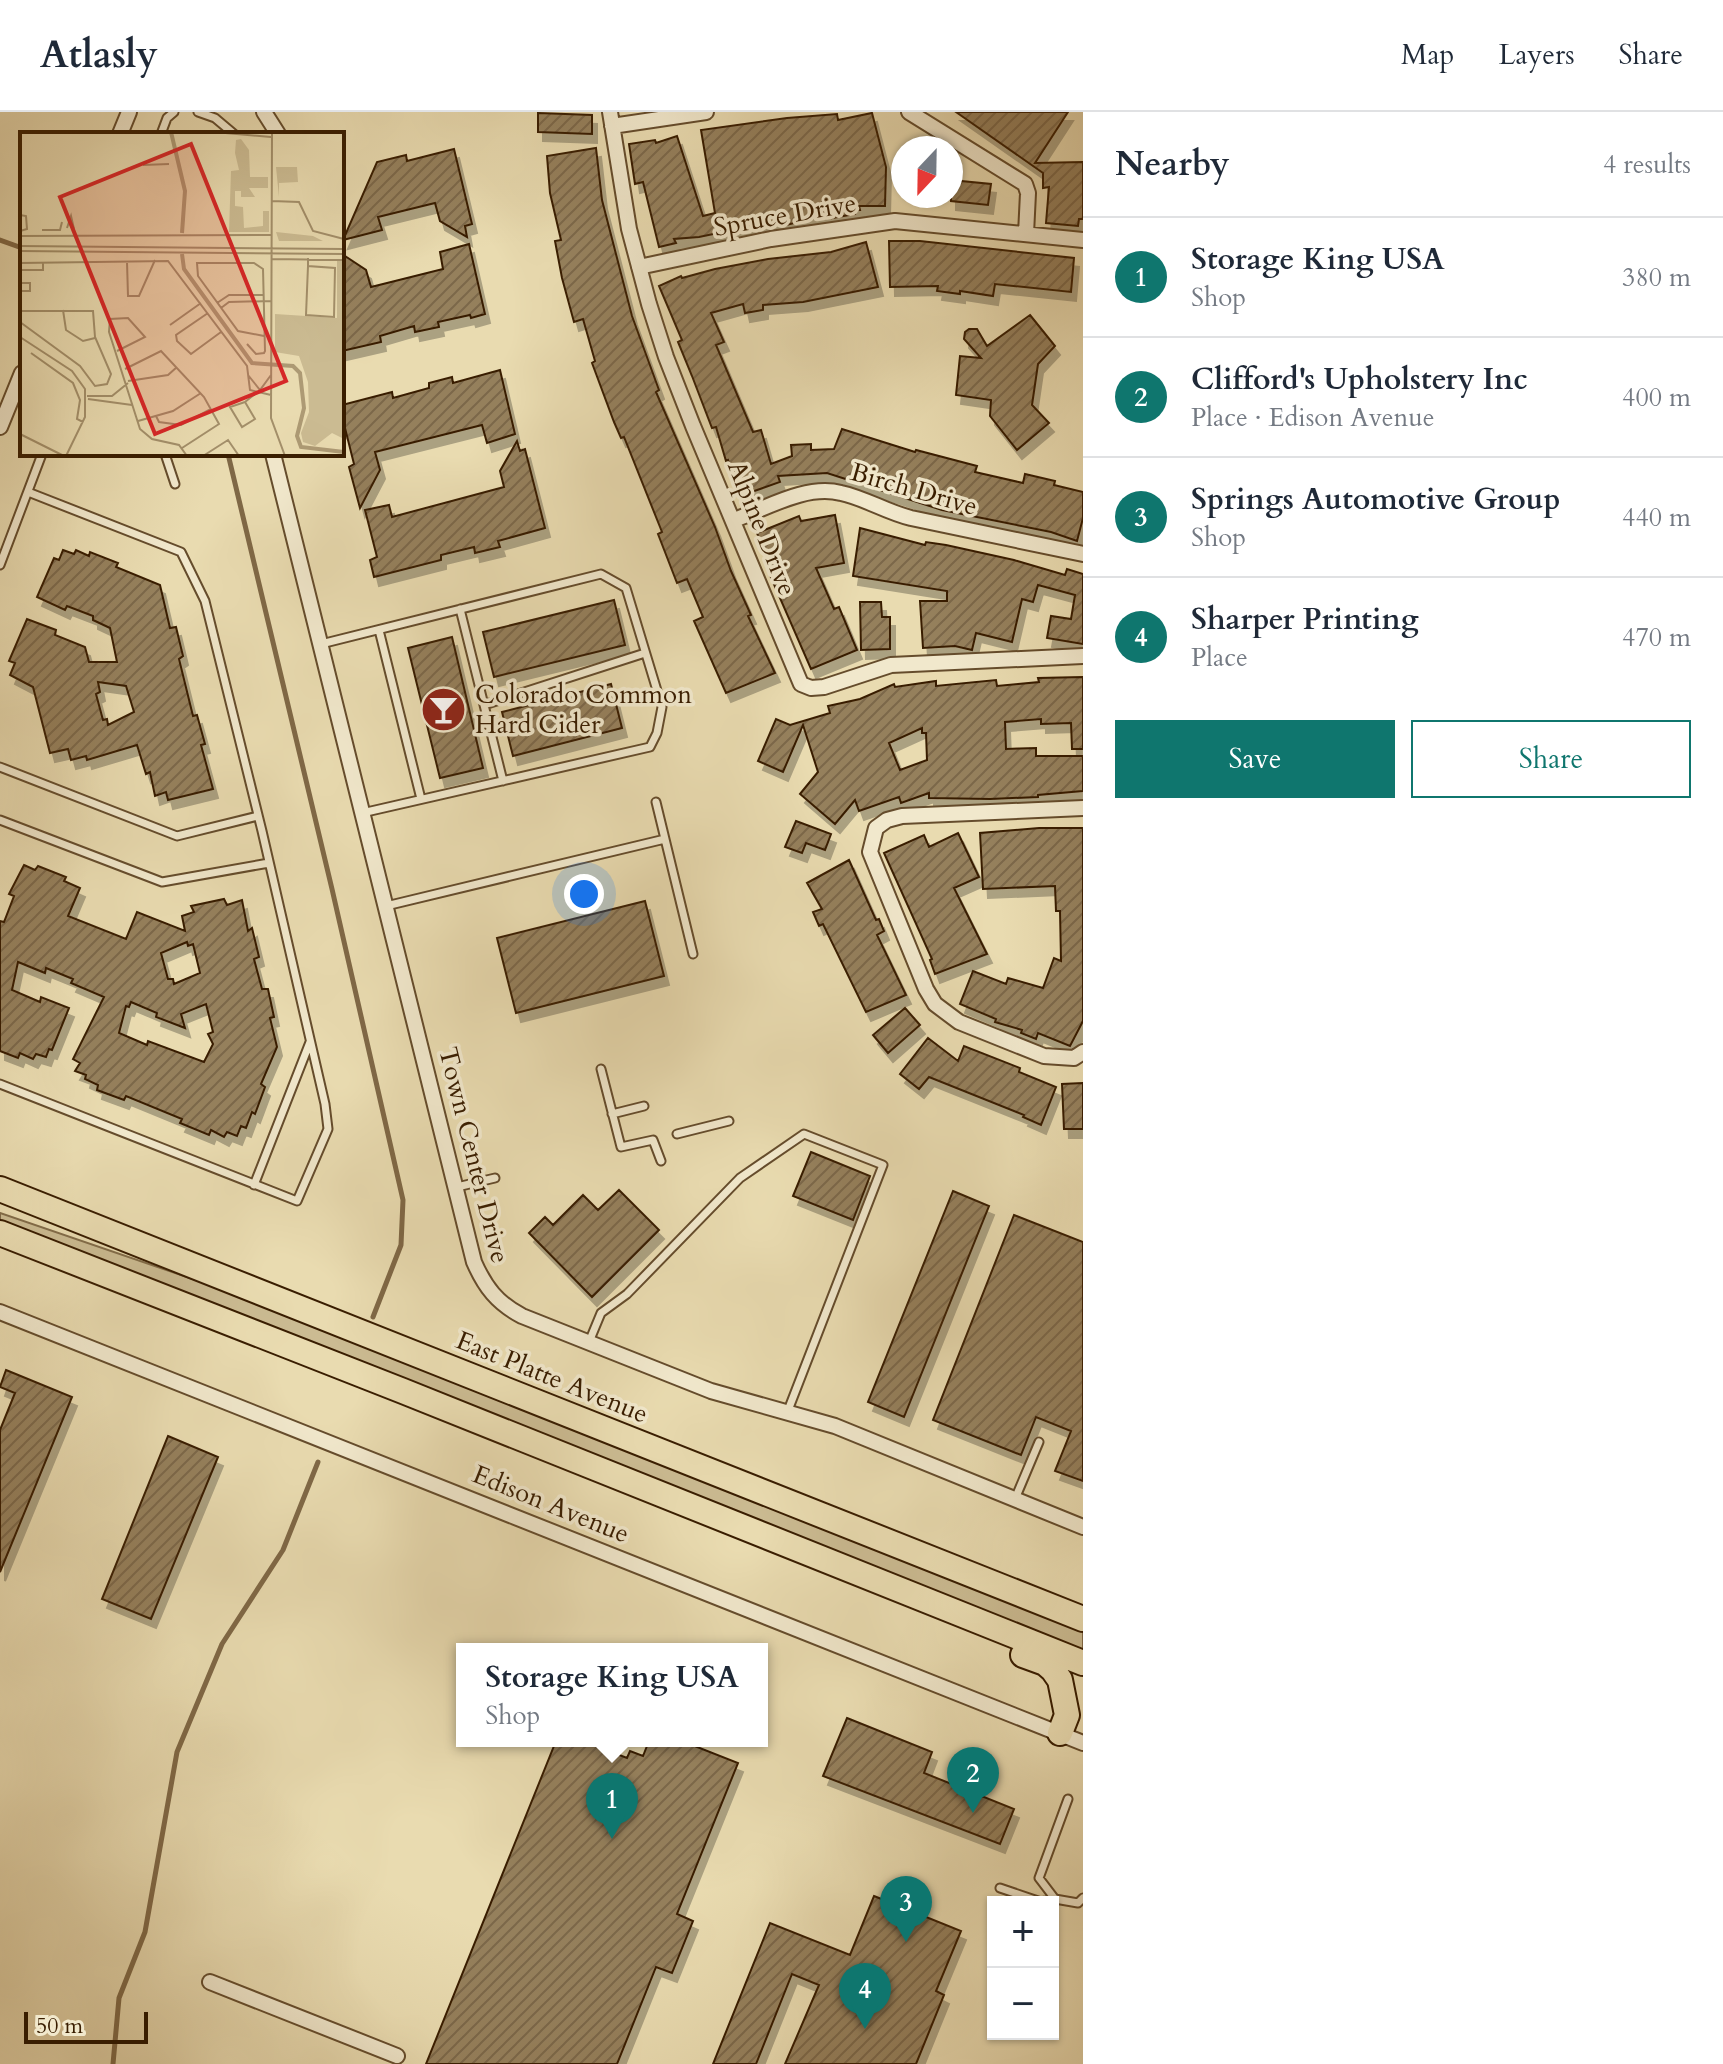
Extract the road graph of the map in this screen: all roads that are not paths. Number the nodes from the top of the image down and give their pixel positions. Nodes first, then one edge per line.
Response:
1 (129, 112) edge
2 (174, 112) edge
3 (198, 112) edge
4 (264, 112) edge
5 (706, 112) edge
6 (909, 112) edge
7 (927, 116) edge
8 (611, 119) edge
9 (121, 132) edge
10 (162, 132) edge
11 (232, 132) edge
12 (277, 132) edge
13 (1026, 234) junction
14 (1083, 240) edge
15 (639, 267) junction
16 (20, 378) edge
17 (0, 427) edge
18 (41, 456) edge
19 (166, 456) edge
20 (274, 456) edge
21 (175, 484) dead end
22 (28, 492) junction
23 (734, 520) junction
24 (1083, 554) edge
25 (0, 565) edge
26 (460, 609) junction
27 (379, 630) junction
28 (321, 644) junction
29 (645, 653) junction
30 (1083, 656) edge
31 (484, 705) junction
32 (0, 767) edge
33 (503, 781) junction
34 (421, 799) junction
35 (656, 802) dead end
36 (1083, 808) edge
37 (362, 813) junction
38 (258, 816) junction
39 (0, 820) edge
40 (665, 839) junction
41 (269, 863) junction
42 (386, 906) junction
43 (693, 954) dead end
44 (310, 1041) junction
45 (1083, 1052) edge
46 (601, 1069) dead end
47 (0, 1084) edge
48 (644, 1106) dead end
49 (612, 1114) junction
50 (729, 1121) dead end
51 (677, 1134) dead end
52 (661, 1161) dead end
53 (495, 1178) dead end
54 (254, 1185) junction
55 (457, 1187) junction
56 (0, 1189) edge
57 (0, 1233) edge
58 (0, 1312) edge
59 (589, 1342) junction
60 (787, 1413) junction
61 (1039, 1442) dead end
62 (1015, 1499) junction
63 (1083, 1527) edge
64 (933, 1602) junction
65 (1083, 1619) edge
66 (1083, 1663) edge
67 (1070, 1717) edge
68 (1083, 1743) edge
69 (1068, 1799) dead end
70 (1000, 1888) dead end
71 (1023, 1896) edge
72 (1053, 1896) edge
73 (1083, 1898) edge
74 (1059, 1900) edge
75 (210, 1982) dead end
76 (397, 2056) dead end

1 - 9 street
2 - 10 lane
3 - 11 lane
4 - 12 street
5 - 8 street
6 - 7 street
7 - 13 street
8 - 15 street, Alpine Drive
13 - 14 street, Spruce Drive
13 - 15 street, Spruce Drive
15 - 23 street, Alpine Drive
16 - 17 street
18 - 22 lane
19 - 21 lane
20 - 28 street, Town Center Drive
22 - 25 lane
22 - 38 lane
23 - 24 street, Birch Drive
23 - 30 street, Alpine Drive
26 - 27 lane
26 - 29 lane
26 - 31 lane
27 - 28 lane
27 - 34 lane
28 - 37 street, Town Center Drive
29 - 31 lane
29 - 33 lane
31 - 33 lane
32 - 38 lane
33 - 34 lane
34 - 37 lane
35 - 40 lane
36 - 45 street
37 - 42 street, Town Center Drive
38 - 41 lane
39 - 41 lane
40 - 42 lane
40 - 43 lane
41 - 44 lane
42 - 55 street, Town Center Drive
44 - 54 lane
44 - 54 lane
46 - 49 lane
47 - 54 lane
48 - 49 lane
49 - 52 lane
50 - 51 lane
53 - 55 lane
55 - 59 street, Town Center Drive
56 - 65 highway, East Platte Avenue
57 - 64 highway
58 - 67 street, Edison Avenue
59 - 60 street, Town Center Drive
59 - 60 lane
60 - 62 street, Town Center Drive
61 - 62 lane
62 - 63 street, Town Center Drive
64 - 66 highway
64 - 67 highway
67 - 68 street, Edison Avenue
69 - 72 lane
70 - 71 lane
73 - 74 lane
75 - 76 street

